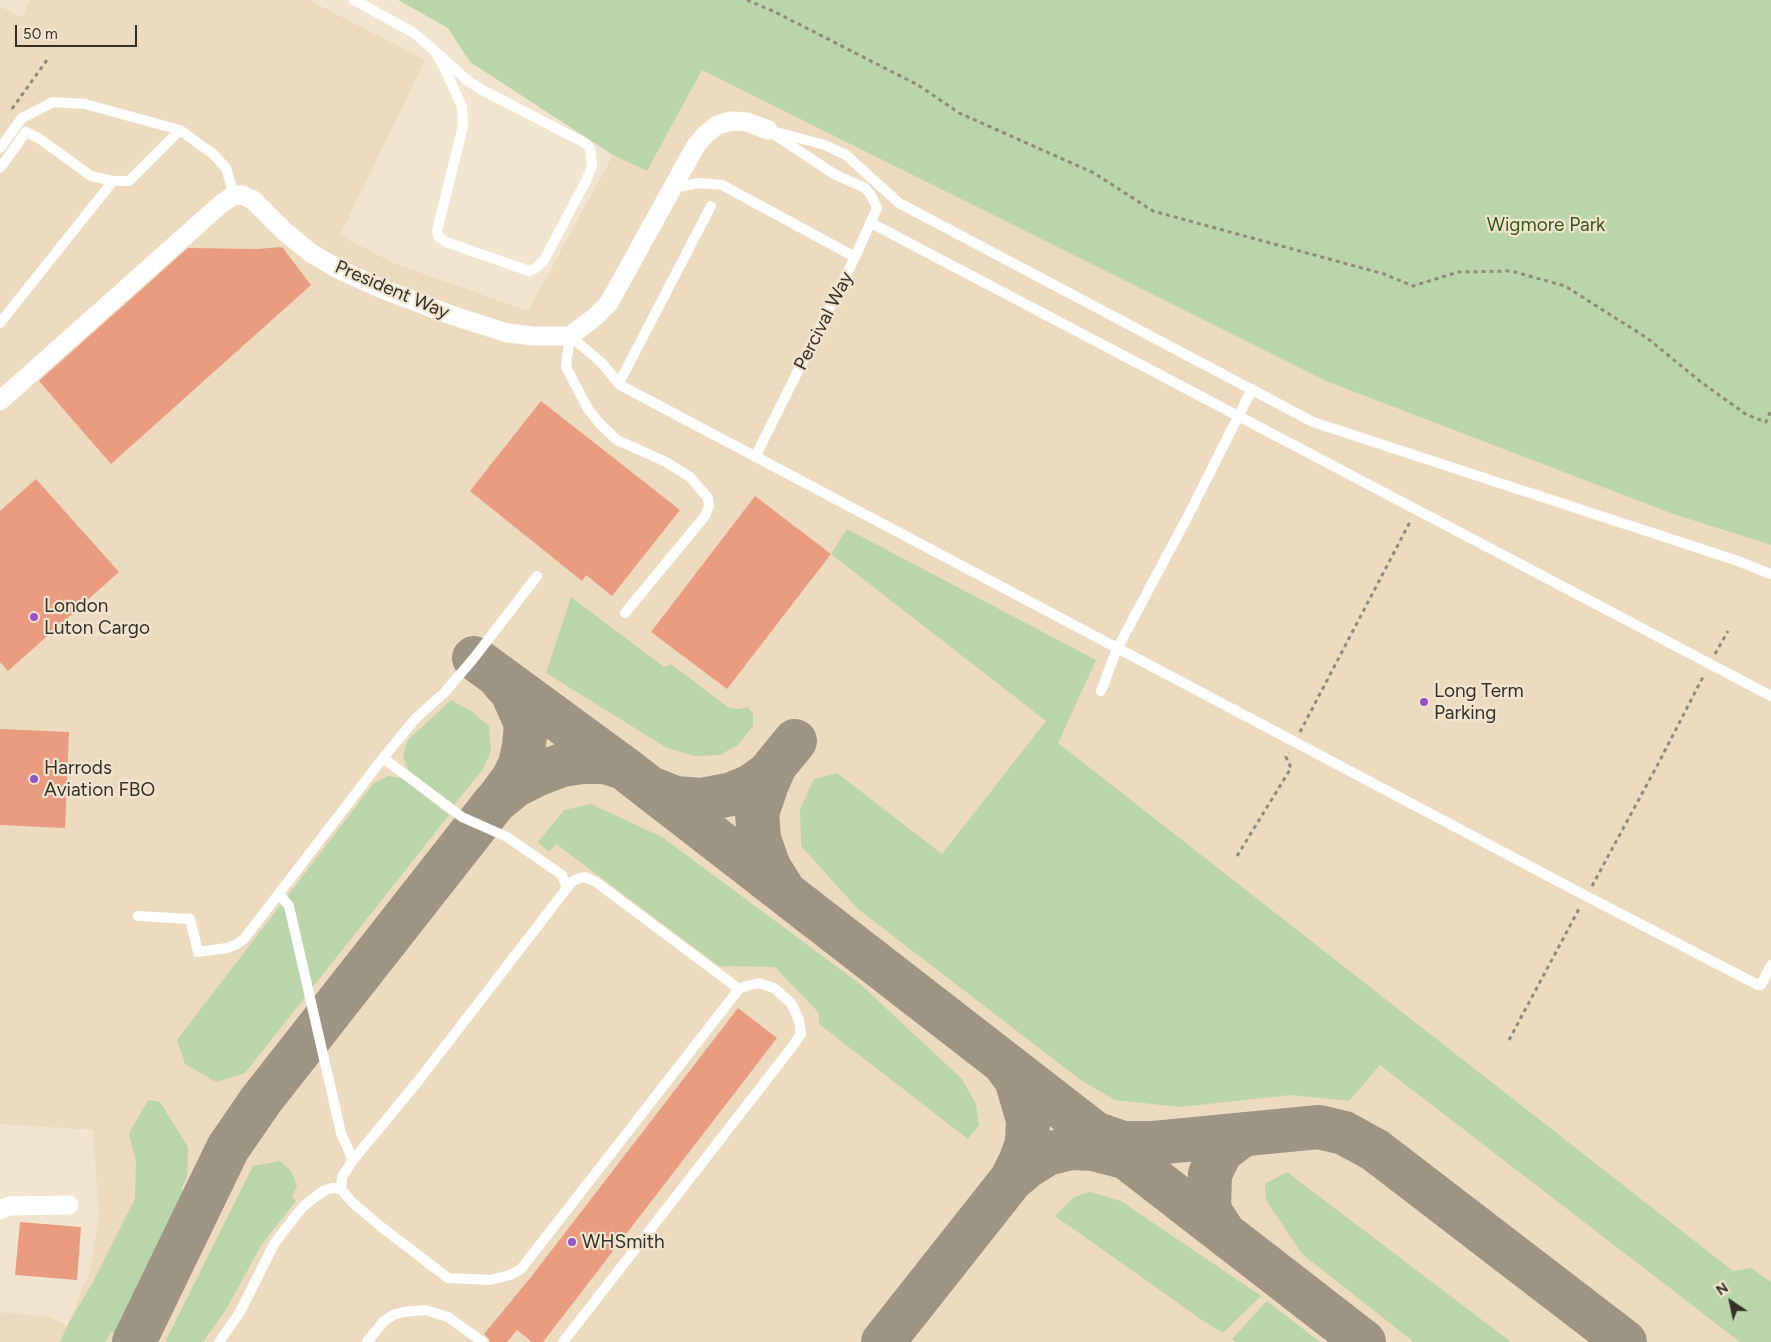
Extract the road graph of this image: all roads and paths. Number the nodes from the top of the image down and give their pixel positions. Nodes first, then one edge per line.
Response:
1 (354, 0) edge
2 (747, 0) edge
3 (435, 51) junction
4 (47, 60) dead end
5 (10, 111) dead end
6 (180, 130) junction
7 (768, 130) junction
8 (0, 148) edge
9 (0, 168) edge
10 (113, 180) junction
11 (673, 188) junction
12 (234, 196) junction
13 (711, 206) dead end
14 (871, 223) junction
15 (855, 257) junction
16 (0, 323) edge
17 (570, 336) junction
18 (619, 383) junction
19 (1252, 389) junction
20 (0, 401) edge
21 (1771, 410) edge
22 (1239, 415) junction
23 (754, 457) junction
24 (1417, 509) junction
25 (1771, 574) edge
26 (537, 576) dead end
27 (626, 613) dead end
28 (1728, 631) dead end
29 (1117, 649) junction
30 (1710, 664) junction
31 (1101, 691) dead end
32 (1771, 696) edge
33 (1295, 742) junction
34 (383, 758) junction
35 (1237, 856) dead end
36 (567, 888) junction
37 (279, 894) junction
38 (1586, 896) junction
39 (138, 916) dead end
40 (1771, 965) edge
41 (739, 989) junction
42 (1509, 1040) dead end
43 (353, 1160) junction
44 (341, 1189) junction
45 (69, 1206) dead end
46 (0, 1210) edge
47 (219, 1342) edge
48 (367, 1342) edge
49 (483, 1342) edge
50 (562, 1342) edge

1 - 3 lane
2 - 21 path
3 - 3 lane
4 - 5 path
6 - 8 lane
6 - 10 lane
6 - 12 lane
7 - 11 street
7 - 14 lane
7 - 19 lane
9 - 10 lane
10 - 16 lane
11 - 15 lane, Percival Way
11 - 17 street
12 - 17 street, President Way
12 - 20 street
13 - 18 lane
14 - 15 lane
14 - 22 lane
15 - 23 lane, Percival Way
17 - 18 lane
17 - 27 lane
18 - 23 lane
19 - 22 lane
19 - 25 lane
22 - 24 lane
22 - 29 lane
23 - 29 lane
24 - 30 lane
24 - 33 path
26 - 34 lane
28 - 30 path
29 - 31 lane
29 - 33 lane
30 - 32 lane
30 - 38 path
33 - 35 path
33 - 38 lane
34 - 36 lane
34 - 37 lane
36 - 41 lane
36 - 43 lane
37 - 39 lane
37 - 43 lane
38 - 40 lane
38 - 42 path
41 - 44 lane
41 - 50 lane
43 - 44 lane
44 - 47 lane
45 - 46 street
48 - 49 lane

